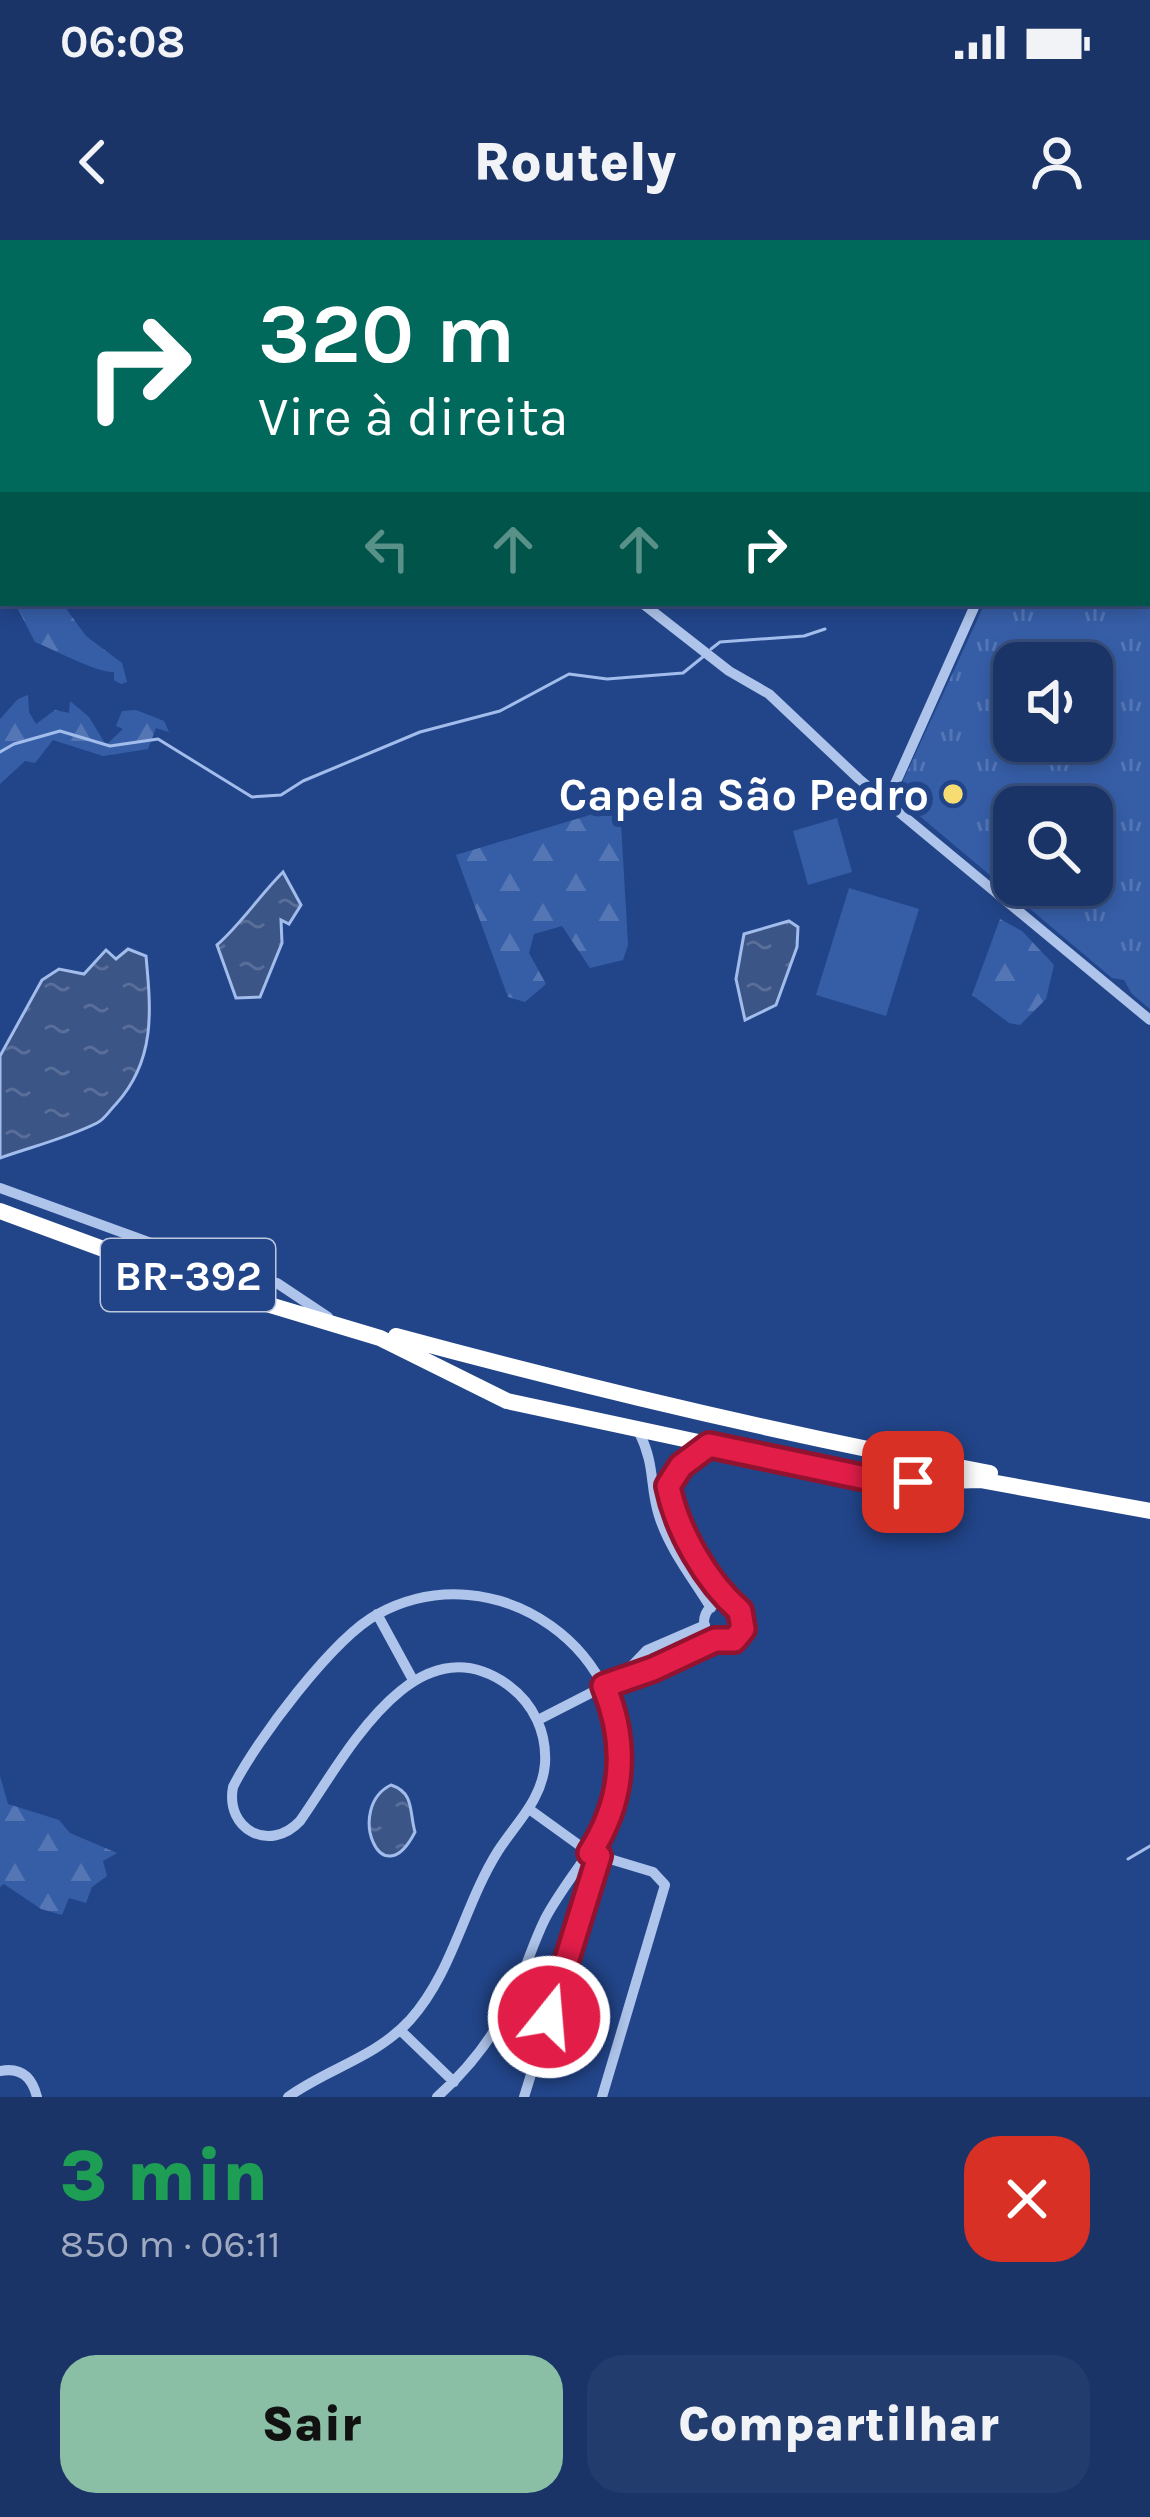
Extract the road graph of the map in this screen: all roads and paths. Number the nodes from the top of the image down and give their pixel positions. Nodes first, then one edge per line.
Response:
1 (646, 606) edge
2 (975, 606) edge
3 (887, 802) junction
4 (1150, 1020) edge
5 (0, 1188) edge
6 (0, 1209) edge
7 (328, 1317) junction
8 (548, 1378) junction
9 (536, 1408) junction
10 (639, 1432) junction
11 (709, 1445) junction
12 (870, 1448) junction
13 (861, 1477) junction
14 (1150, 1508) edge
15 (729, 1603) junction
16 (711, 1608) junction
17 (377, 1614) junction
18 (705, 1625) junction
19 (715, 1640) junction
20 (622, 1677) junction
21 (413, 1680) junction
22 (604, 1686) junction
23 (538, 1720) junction
24 (529, 1809) junction
25 (594, 1855) junction
26 (400, 2030) junction
27 (0, 2071) edge
28 (454, 2082) junction
29 (38, 2097) edge
30 (288, 2097) edge
31 (437, 2097) edge
32 (524, 2097) edge
33 (602, 2097) edge

1 - 3 street
2 - 3 street
3 - 4 street
5 - 7 street
6 - 7 highway, BR-392
6 - 9 highway
7 - 8 highway, BR-392
8 - 9 highway
8 - 12 highway, BR-392
9 - 10 highway
10 - 11 highway
10 - 16 street
11 - 13 highway
11 - 15 street
12 - 13 highway
12 - 14 highway, BR-392
13 - 14 highway
15 - 16 street
15 - 19 street
16 - 18 street
17 - 21 street
17 - 21 street
17 - 22 street
18 - 19 street
18 - 20 street
19 - 20 street
20 - 22 street
21 - 23 street
22 - 23 street
22 - 25 street
23 - 24 street
24 - 25 street
24 - 26 street
25 - 28 street
25 - 32 street
25 - 33 street
26 - 28 street
26 - 30 street
27 - 29 street
28 - 31 street

